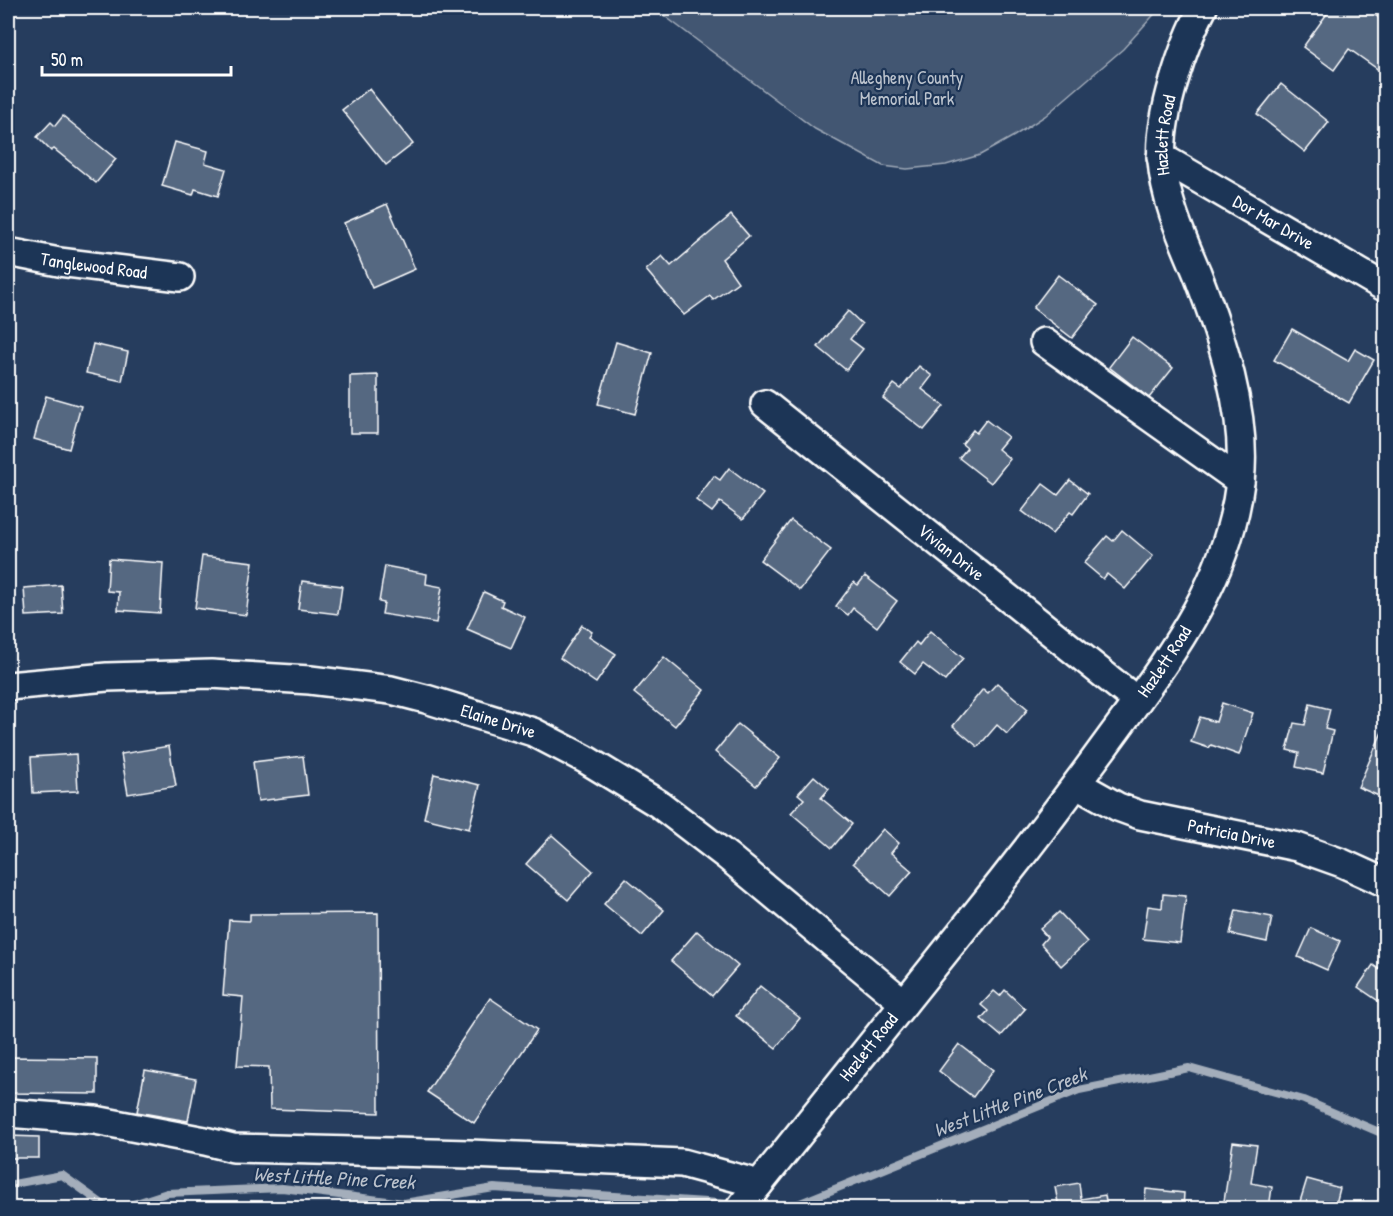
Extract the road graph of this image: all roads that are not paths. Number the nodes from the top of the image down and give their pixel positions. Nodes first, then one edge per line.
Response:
1 (1203, 8) edge
2 (1161, 157) junction
3 (8, 252) edge
4 (180, 277) dead end
5 (1386, 288) edge
6 (1044, 342) dead end
7 (765, 404) dead end
8 (1240, 481) junction
9 (8, 686) edge
10 (1137, 701) junction
11 (1077, 784) junction
12 (1386, 883) edge
13 (904, 1003) junction
14 (8, 1113) edge
15 (749, 1197) edge

1 - 2 street, Hazlett Road
2 - 5 street, Dor Mar Drive
2 - 8 street, Hazlett Road
3 - 4 street, Tanglewood Road
6 - 8 street
7 - 10 street, Vivian Drive
8 - 10 street, Hazlett Road
9 - 13 street, Elaine Drive
10 - 11 street, Hazlett Road
11 - 12 street, Patricia Drive
11 - 13 street, Hazlett Road
13 - 15 street, Hazlett Road
14 - 15 street

